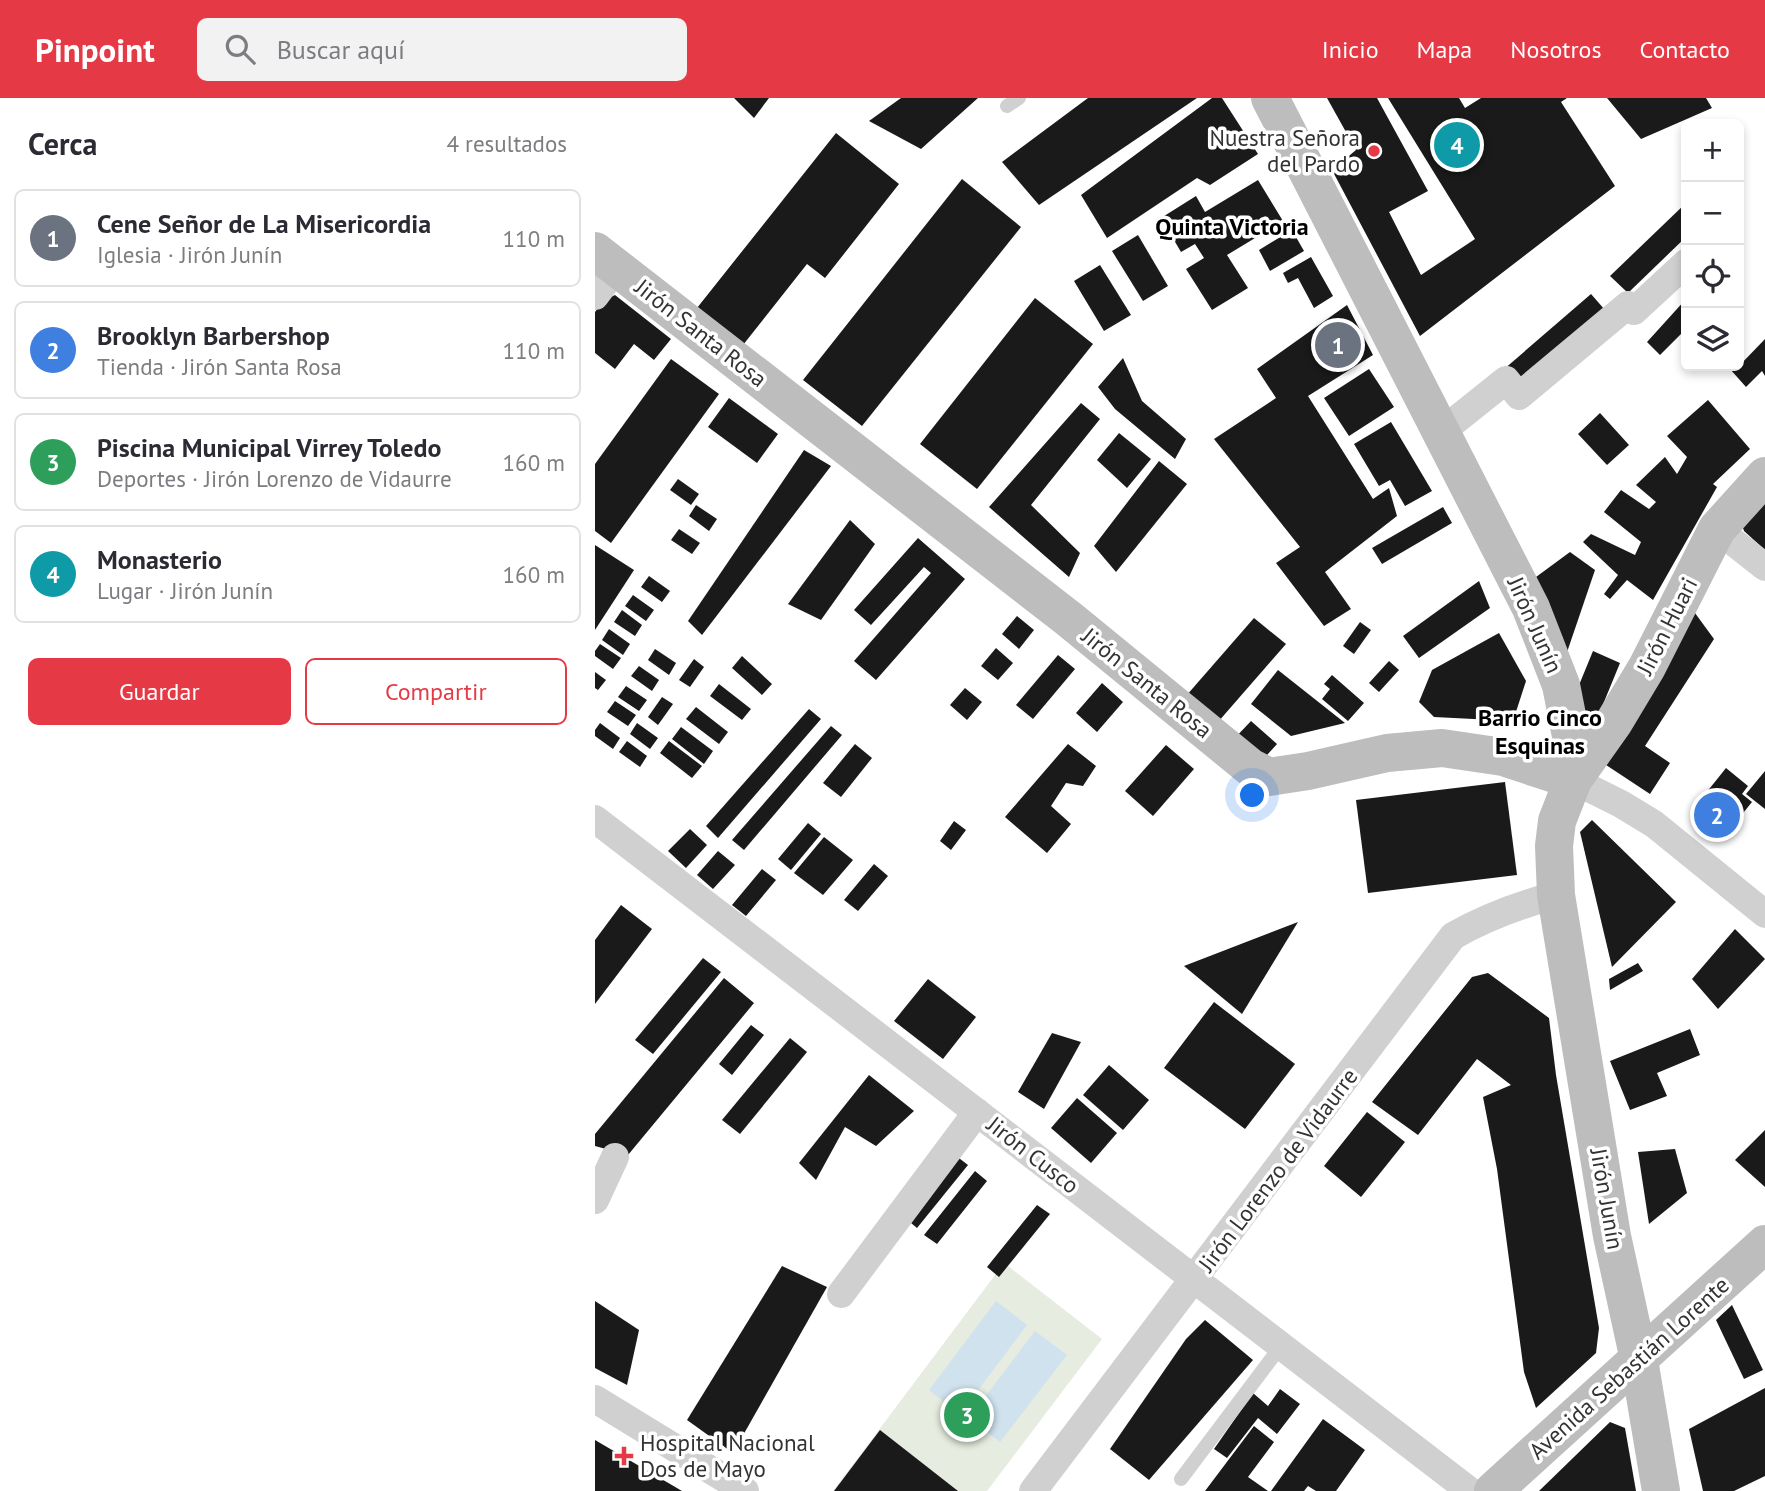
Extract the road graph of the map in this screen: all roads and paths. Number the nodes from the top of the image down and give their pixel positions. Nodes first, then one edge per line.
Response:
1 (1270, 98) edge
2 (1681, 268) edge
3 (602, 272) edge
4 (1441, 432) junction
5 (1765, 476) edge
6 (1717, 528) junction
7 (1765, 567) edge
8 (1573, 780) junction
9 (595, 819) edge
10 (1556, 895) junction
11 (1765, 914) edge
12 (977, 1112) junction
13 (615, 1157) dead end
14 (595, 1200) edge
15 (1765, 1244) edge
16 (1195, 1279) junction
17 (841, 1294) dead end
18 (1281, 1346) junction
19 (1639, 1360) junction
20 (595, 1399) edge
21 (1181, 1479) dead end
22 (745, 1491) edge
23 (1034, 1491) edge
24 (1470, 1491) edge
25 (1493, 1491) edge
26 (1661, 1491) edge

1 - 4 street, Jirón Junín
2 - 4 street
3 - 8 street, Jirón Santa Rosa
4 - 8 street, Jirón Junín
5 - 6 street, Jirón Huari
6 - 7 street
6 - 8 street, Jirón Huari
8 - 10 street, Jirón Junín
8 - 11 street, Jirón Santa Rosa
9 - 12 street, Jirón Cusco
10 - 16 street, Jirón Lorenzo de Vidaurre
10 - 19 street, Jirón Junín
12 - 16 street, Jirón Cusco
12 - 17 street
13 - 14 street
15 - 19 street, Avenida Sebastián Lorente
16 - 18 street, Jirón Cusco
16 - 23 street, Jirón Lorenzo de Vidaurre
18 - 21 lane
18 - 24 street, Jirón Cusco
19 - 25 street, Avenida Sebastián Lorente
19 - 26 street, Jirón Junín
20 - 22 street

